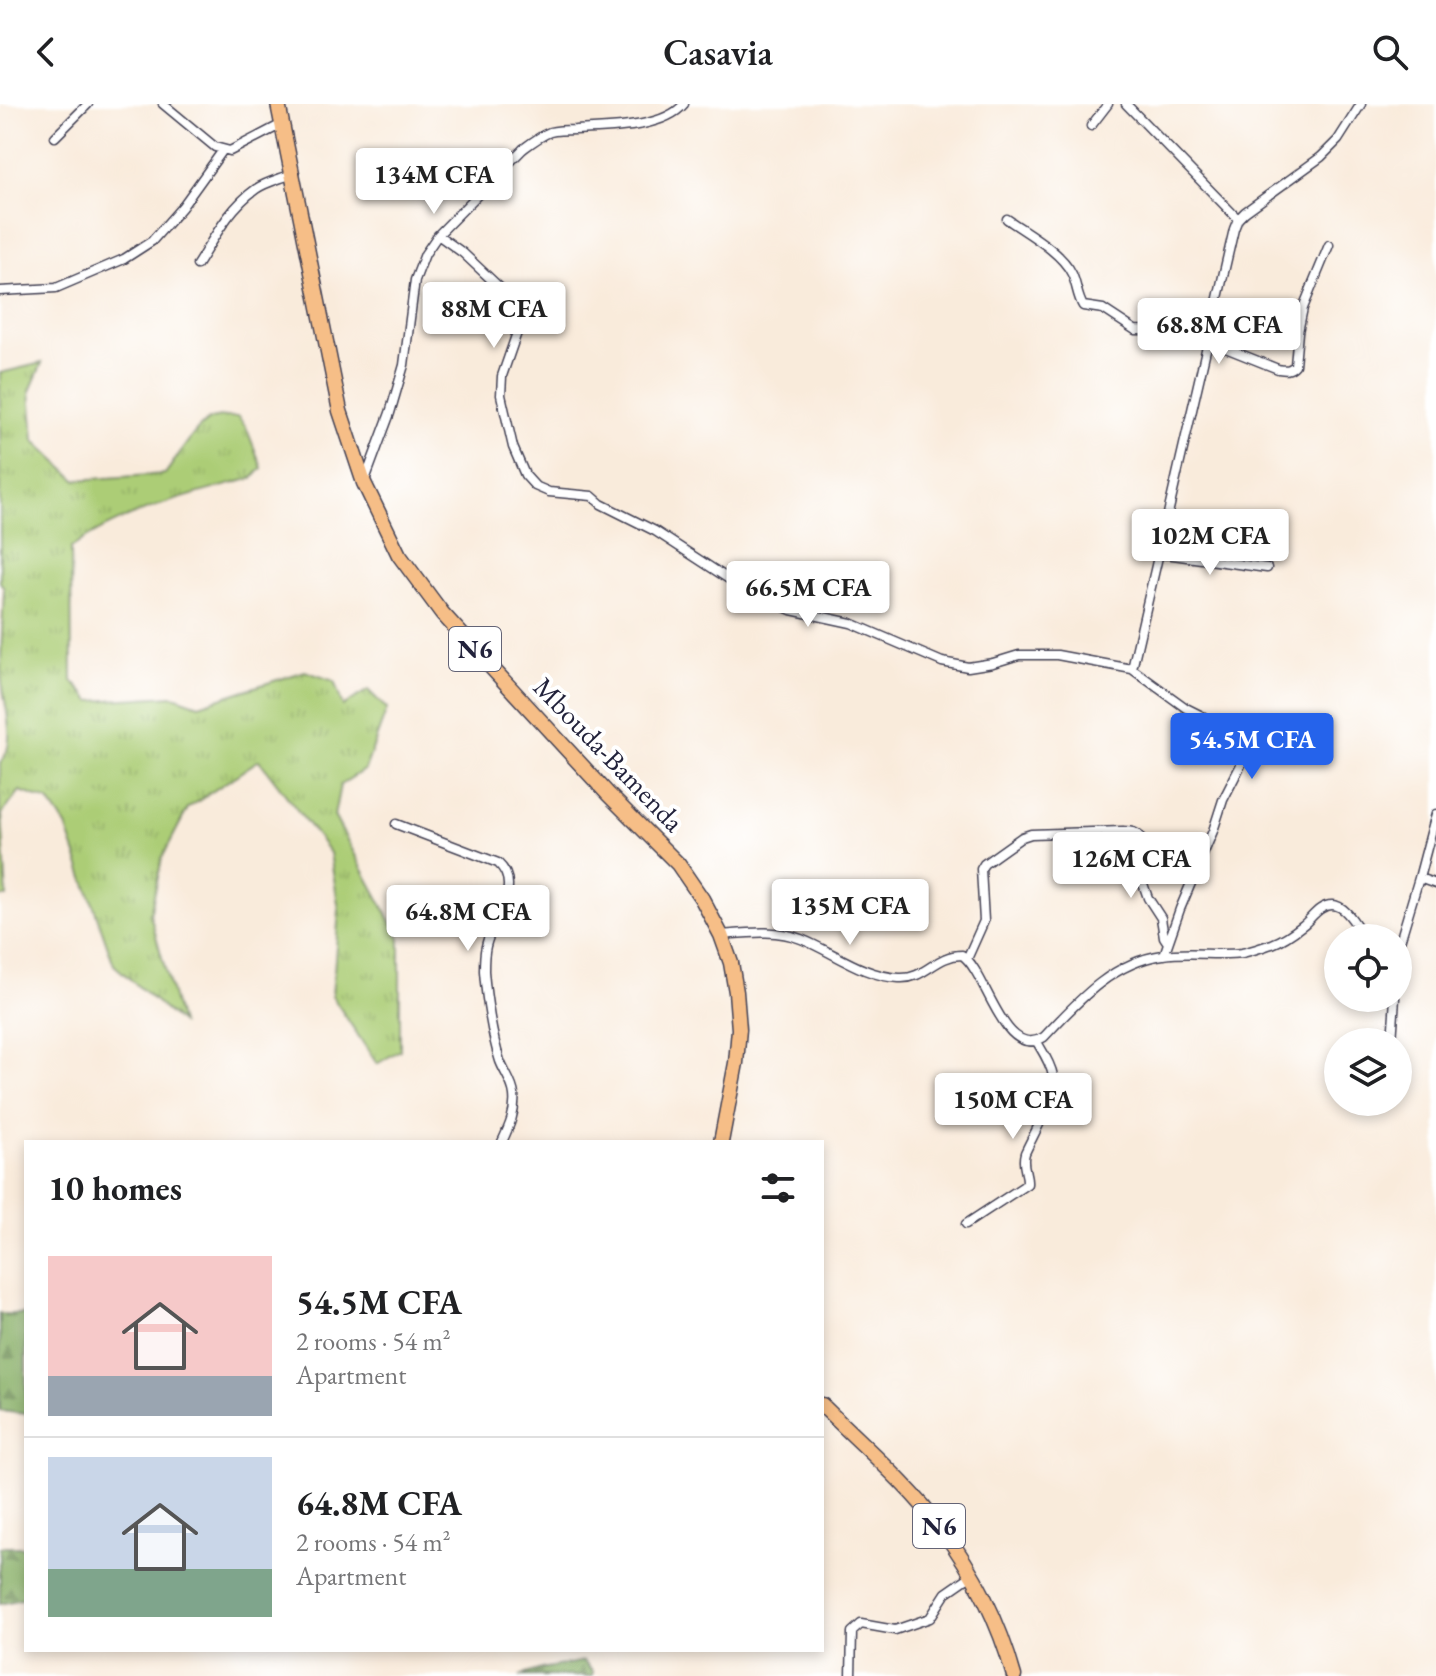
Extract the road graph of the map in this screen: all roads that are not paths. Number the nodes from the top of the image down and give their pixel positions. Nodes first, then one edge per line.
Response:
1 (88, 104) edge
2 (163, 104) edge
3 (278, 104) edge
4 (684, 104) edge
5 (1108, 104) edge
6 (1126, 104) edge
7 (1361, 104) edge
8 (282, 124) junction
9 (1091, 126) dead end
10 (55, 137) dead end
11 (223, 150) junction
12 (292, 174) junction
13 (1007, 219) dead end
14 (1238, 219) junction
15 (438, 235) junction
16 (1329, 245) dead end
17 (197, 265) dead end
18 (0, 291) edge
19 (1208, 342) junction
20 (364, 483) junction
21 (1158, 553) junction
22 (1267, 568) dead end
23 (1132, 669) junction
24 (1436, 814) edge
25 (396, 824) dead end
26 (1419, 878) junction
27 (1436, 884) edge
28 (1355, 924) edge
29 (1405, 924) edge
30 (721, 935) junction
31 (1168, 943) junction
32 (1164, 955) junction
33 (967, 959) junction
34 (1037, 1042) junction
35 (503, 1140) edge
36 (721, 1140) edge
37 (966, 1224) dead end
38 (824, 1407) edge
39 (972, 1575) junction
40 (851, 1676) edge
41 (1014, 1676) edge

1 - 10 street
2 - 11 street
3 - 8 highway, Mbouda-Bamenda / N6
4 - 15 street
5 - 9 street
6 - 14 street
7 - 14 street
8 - 11 street
8 - 12 highway, Mbouda-Bamenda / N6
11 - 18 street
12 - 17 street
12 - 20 highway, Mbouda-Bamenda / N6
13 - 19 street
14 - 19 street
15 - 20 street
15 - 23 street
16 - 19 street
19 - 21 street
20 - 30 highway, Mbouda-Bamenda / N6
21 - 22 street
21 - 23 street
23 - 31 street
24 - 26 street
25 - 35 street
26 - 27 street
26 - 29 street
28 - 32 street
30 - 33 street
30 - 36 highway, Mbouda-Bamenda / N6
31 - 32 street
31 - 33 street
32 - 34 street
33 - 34 street
34 - 37 street
38 - 39 highway, N6
39 - 40 street
39 - 41 highway, N6

